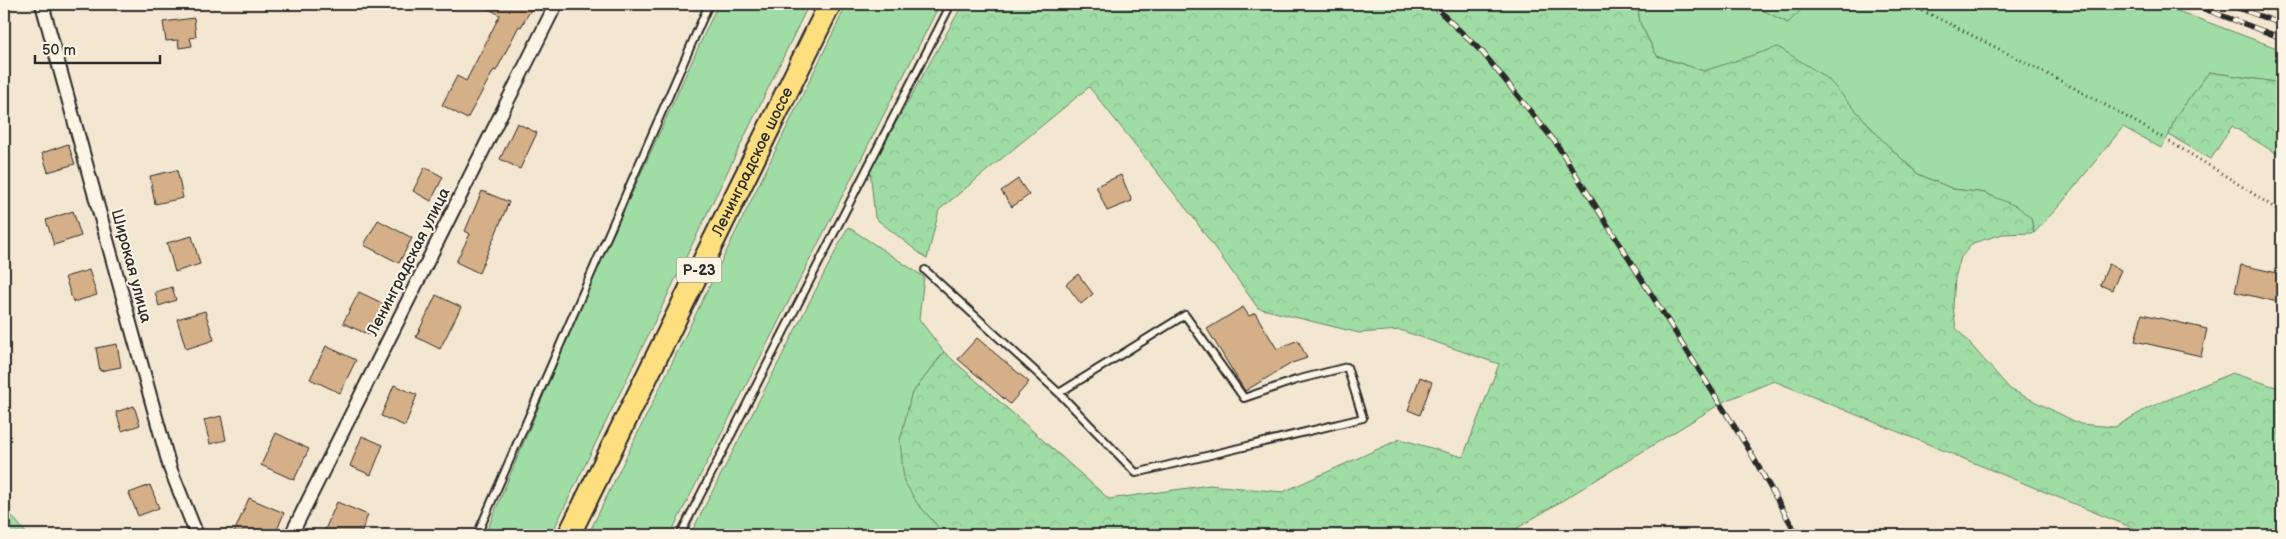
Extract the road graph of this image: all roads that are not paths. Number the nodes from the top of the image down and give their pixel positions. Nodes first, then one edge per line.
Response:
1 (42, 4) edge
2 (556, 4) edge
3 (709, 4) edge
4 (830, 4) edge
5 (951, 4) edge
6 (925, 270) dead end
7 (1059, 393) junction
8 (197, 535) edge
9 (291, 535) edge
10 (477, 535) edge
11 (569, 535) edge
12 (680, 535) edge

1 - 8 street, Широкая улица
2 - 9 street, Ленинградская улица
3 - 10 lane
4 - 11 highway, Ленинградское шоссе / Р-23
5 - 12 lane
6 - 7 lane
7 - 7 lane

